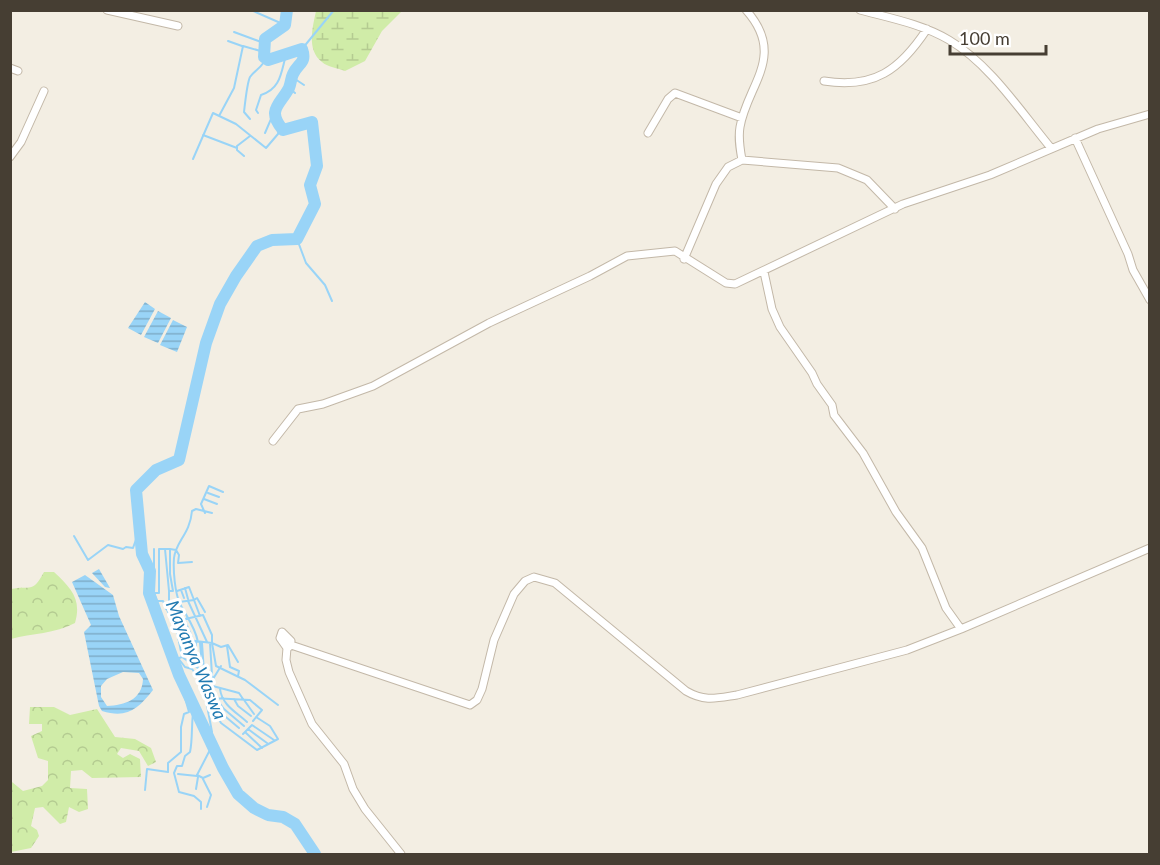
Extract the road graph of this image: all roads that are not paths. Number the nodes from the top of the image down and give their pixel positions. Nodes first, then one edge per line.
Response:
1 (107, 10) edge
2 (746, 10) edge
3 (860, 10) edge
4 (178, 26) dead end
5 (927, 30) junction
6 (824, 81) dead end
7 (44, 91) dead end
8 (1149, 114) edge
9 (742, 118) junction
10 (648, 133) dead end
11 (1076, 138) junction
12 (1051, 148) junction
13 (10, 157) edge
14 (742, 160) junction
15 (895, 209) junction
16 (684, 259) junction
17 (764, 272) junction
18 (1149, 300) edge
19 (273, 441) dead end
20 (1149, 548) edge
21 (961, 629) junction
22 (401, 855) edge

1 - 4 street
2 - 9 street
3 - 5 street
5 - 6 street
5 - 12 street
7 - 13 street
8 - 11 street
9 - 10 street
9 - 14 street
11 - 12 street
11 - 18 street
12 - 15 street
14 - 15 street
14 - 16 street
15 - 17 street
16 - 17 street
16 - 19 street
17 - 21 street
20 - 21 street
21 - 22 street

